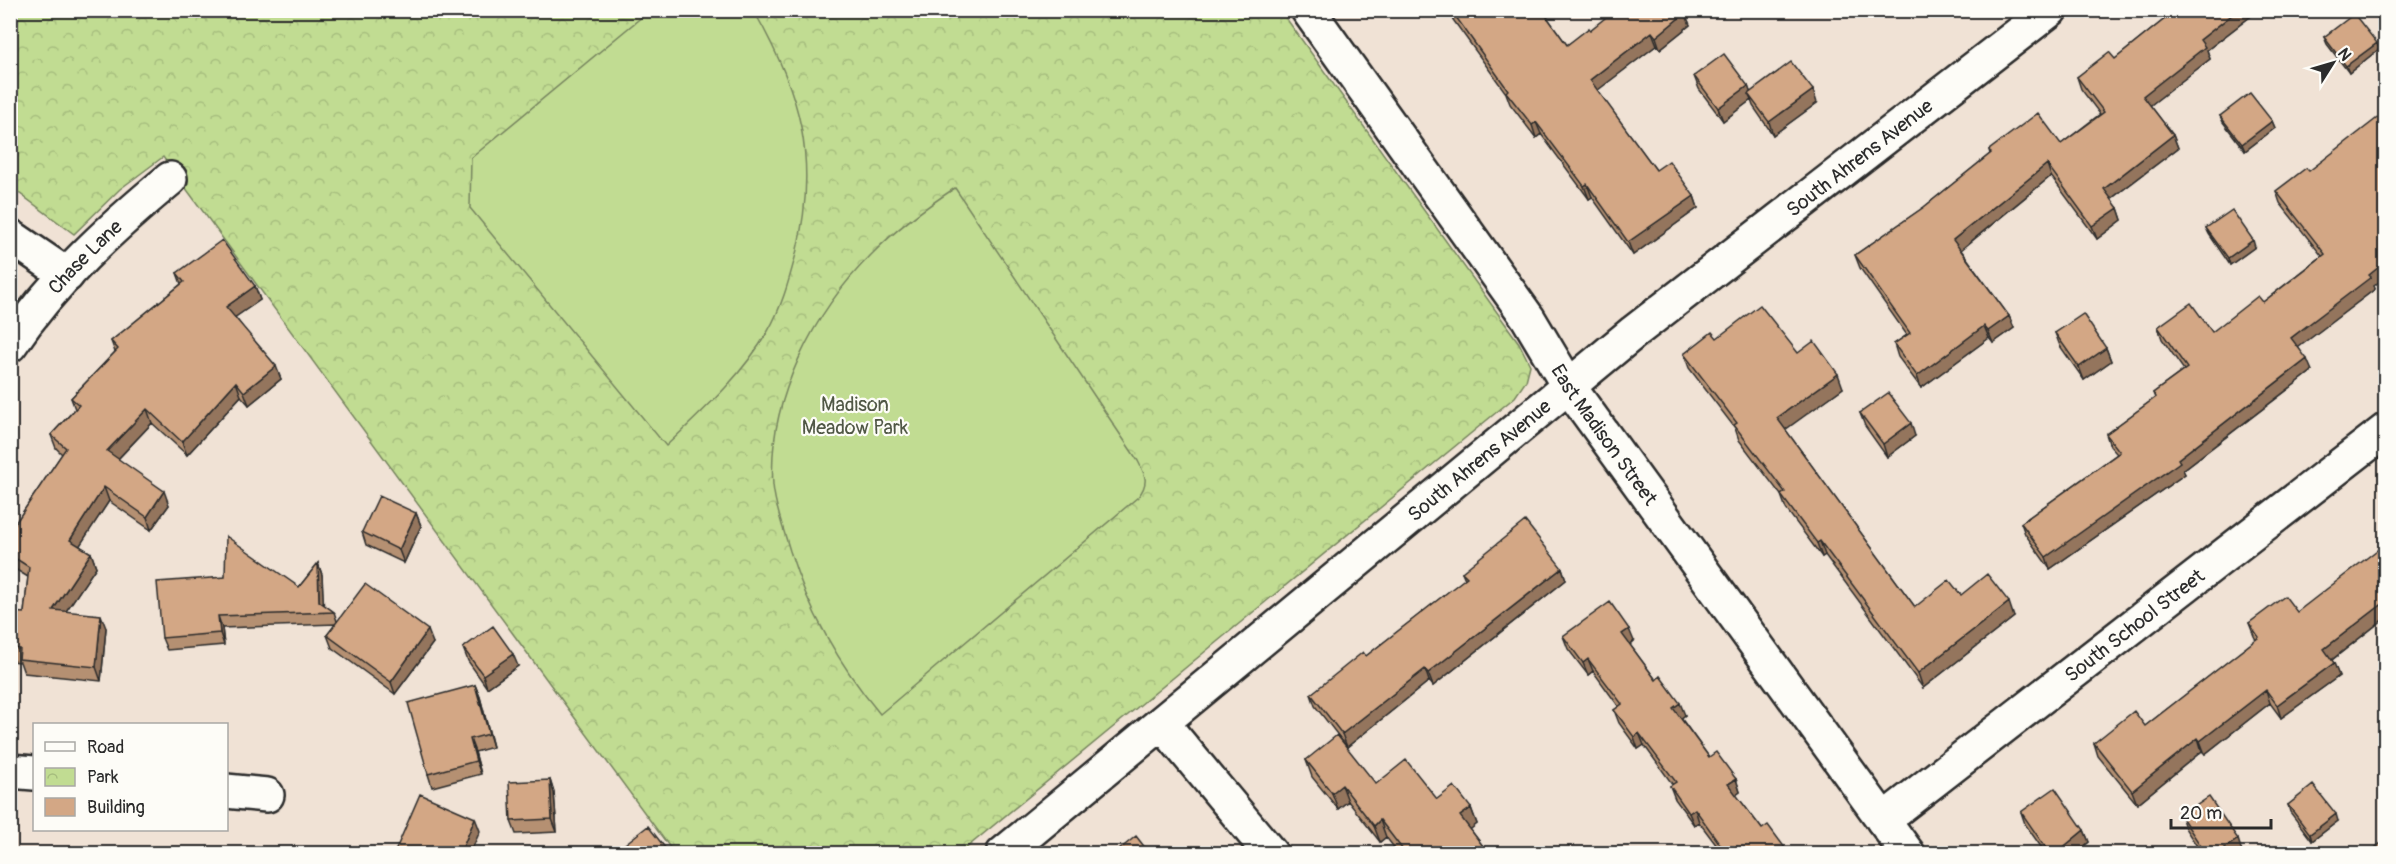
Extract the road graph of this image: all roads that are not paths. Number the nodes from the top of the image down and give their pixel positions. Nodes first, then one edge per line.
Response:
1 (1308, 10) edge
2 (2050, 10) edge
3 (170, 179) dead end
4 (10, 236) edge
5 (67, 275) junction
6 (10, 345) edge
7 (1569, 387) junction
8 (2385, 430) edge
9 (1162, 723) junction
10 (10, 771) edge
11 (33, 773) edge
12 (228, 791) edge
13 (267, 795) dead end
14 (1883, 820) junction
15 (1003, 854) edge
16 (1271, 854) edge
17 (1908, 854) edge

1 - 7 street, East Madison Street
2 - 7 street, South Ahrens Avenue
3 - 5 street, Chase Lane
4 - 5 street
5 - 6 street, Chase Lane
7 - 9 street, South Ahrens Avenue
7 - 14 street, East Madison Street
8 - 14 street, South School Street
9 - 15 street, South Ahrens Avenue
9 - 16 street
10 - 11 street
12 - 13 street
14 - 17 street, East Madison Street

